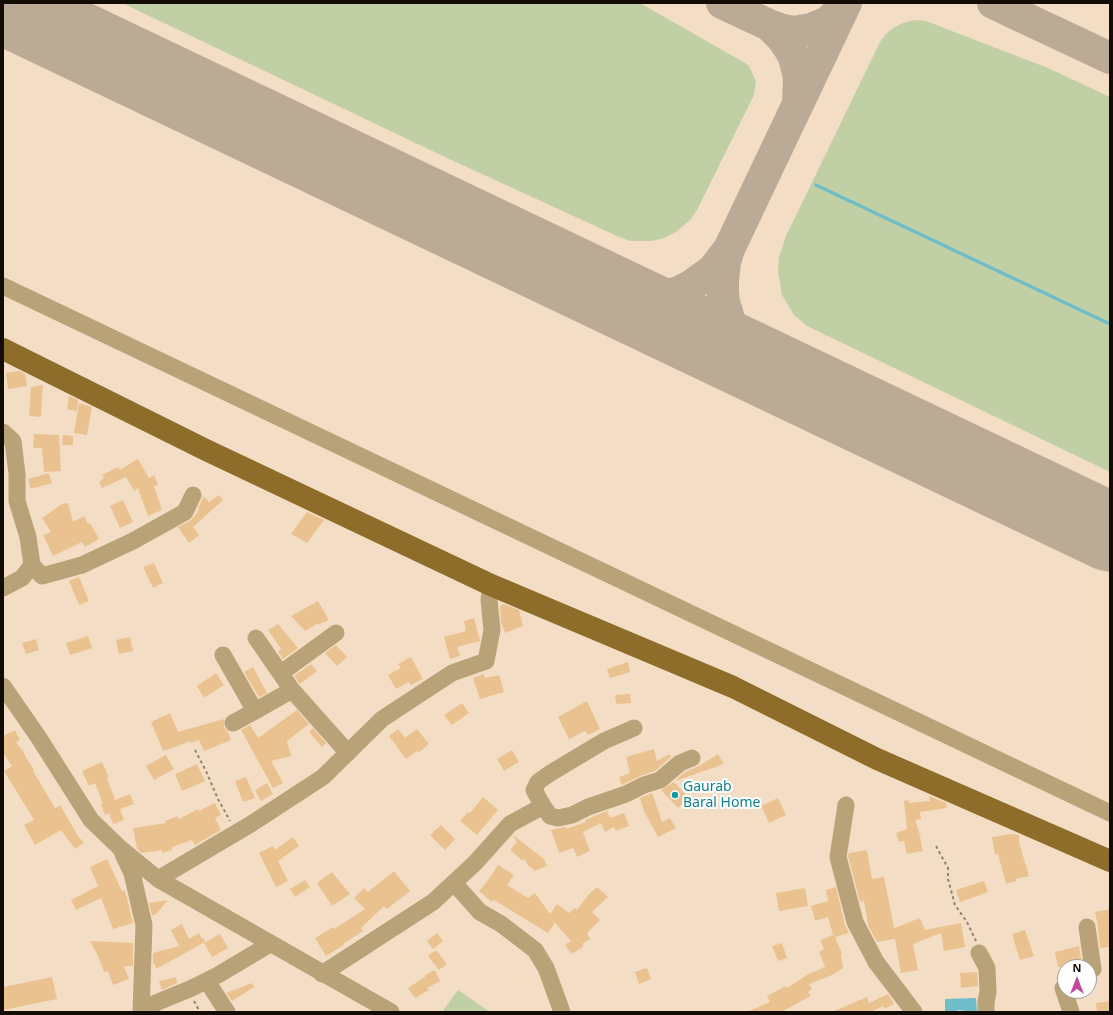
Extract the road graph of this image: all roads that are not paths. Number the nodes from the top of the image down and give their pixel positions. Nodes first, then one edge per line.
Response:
1 (3, 286) edge
2 (3, 349) edge
3 (3, 432) edge
4 (193, 495) dead end
5 (32, 565) junction
6 (491, 585) junction
7 (3, 588) edge
8 (336, 633) dead end
9 (256, 638) dead end
10 (222, 655) dead end
11 (281, 673) junction
12 (3, 686) edge
13 (292, 690) junction
14 (255, 711) junction
15 (233, 723) dead end
16 (634, 728) dead end
17 (348, 753) junction
18 (692, 758) dead end
19 (846, 805) dead end
20 (543, 806) junction
21 (1110, 813) edge
22 (120, 848) junction
23 (1110, 861) edge
24 (158, 879) junction
25 (454, 883) junction
26 (1087, 927) dead end
27 (270, 944) junction
28 (979, 953) road end
29 (1092, 959) edge
30 (322, 974) junction
31 (207, 981) junction
32 (1067, 999) edge
33 (141, 1010) edge
34 (227, 1012) edge
35 (390, 1012) edge
36 (562, 1012) edge
37 (914, 1012) edge
38 (986, 1012) edge
39 (1071, 1012) edge

1 - 21 street
2 - 6 main road
3 - 5 street
4 - 5 street
5 - 7 street
6 - 17 street
6 - 23 main road
8 - 11 street
9 - 11 street
10 - 14 street
11 - 13 street
12 - 22 street
13 - 14 street
13 - 17 street
14 - 15 street
16 - 20 street
17 - 24 street
18 - 20 street
19 - 37 street
20 - 25 street
22 - 24 street
22 - 33 street
24 - 27 street
25 - 30 street
25 - 36 street
26 - 29 street
27 - 30 street
27 - 31 street
28 - 38 street
30 - 35 street
31 - 33 street
31 - 34 street
32 - 39 street

